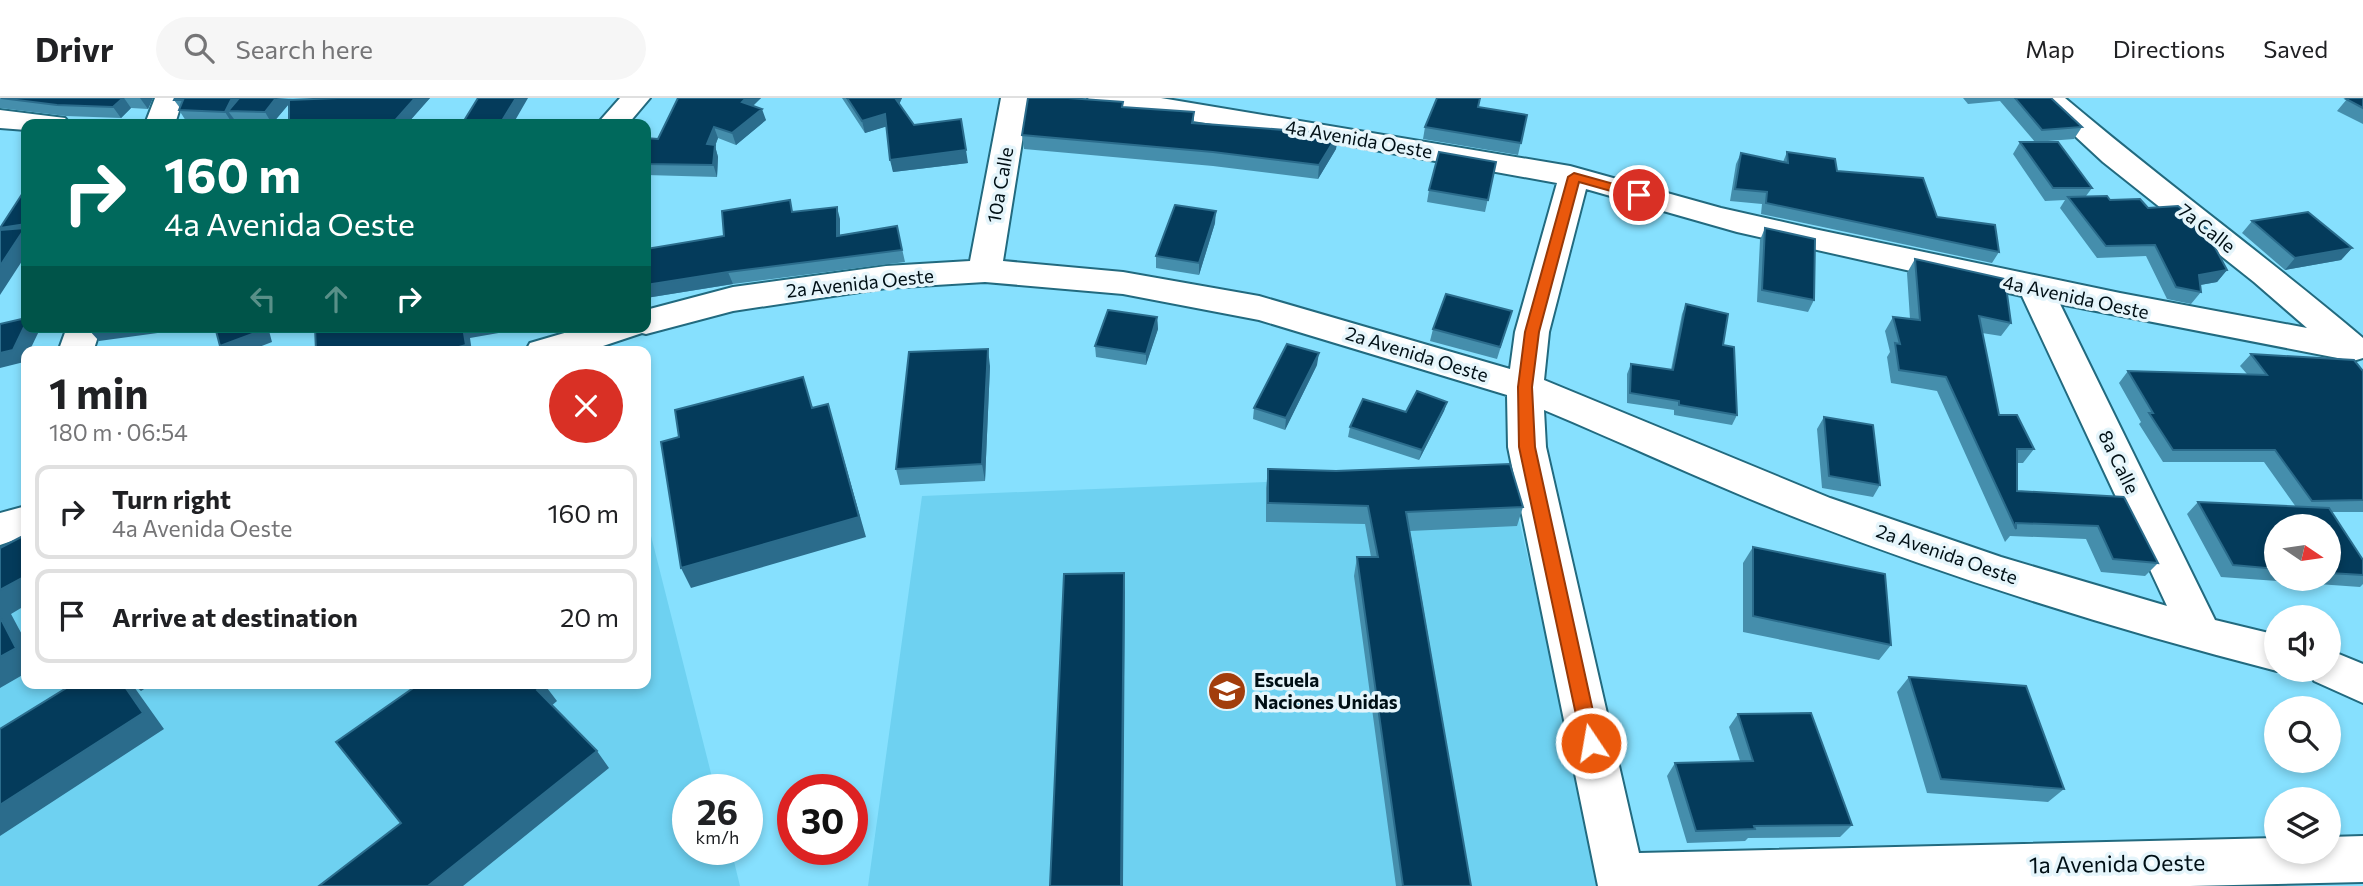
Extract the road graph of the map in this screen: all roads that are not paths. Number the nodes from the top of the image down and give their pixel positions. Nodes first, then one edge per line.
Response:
1 (169, 98) edge
2 (636, 98) edge
3 (1015, 98) edge
4 (1102, 98) edge
5 (2048, 98) edge
6 (0, 119) edge
7 (162, 119) edge
8 (617, 119) edge
9 (21, 121) edge
10 (1574, 177) junction
11 (985, 271) junction
12 (2036, 290) junction
13 (651, 321) edge
14 (598, 333) edge
15 (559, 341) edge
16 (2358, 355) edge
17 (1525, 387) junction
18 (21, 523) edge
19 (0, 529) edge
20 (2201, 634) junction
21 (2264, 650) edge
22 (2341, 674) edge
23 (2363, 684) edge
24 (2363, 859) edge
25 (1621, 881) edge

1 - 7 street
2 - 8 street
3 - 11 street, 10a Calle
4 - 10 street, 4a Avenida Oeste
5 - 16 street, 7a Calle
6 - 9 street
10 - 12 street, 4a Avenida Oeste
10 - 17 street
11 - 13 street, 2a Avenida Oeste
11 - 17 street, 2a Avenida Oeste
12 - 16 street, 4a Avenida Oeste
12 - 20 street, 8a Calle
14 - 15 street
17 - 20 street, 2a Avenida Oeste
17 - 25 street
18 - 19 street
20 - 21 street, 2a Avenida Oeste
22 - 23 street
24 - 25 street, 1a Avenida Oeste

